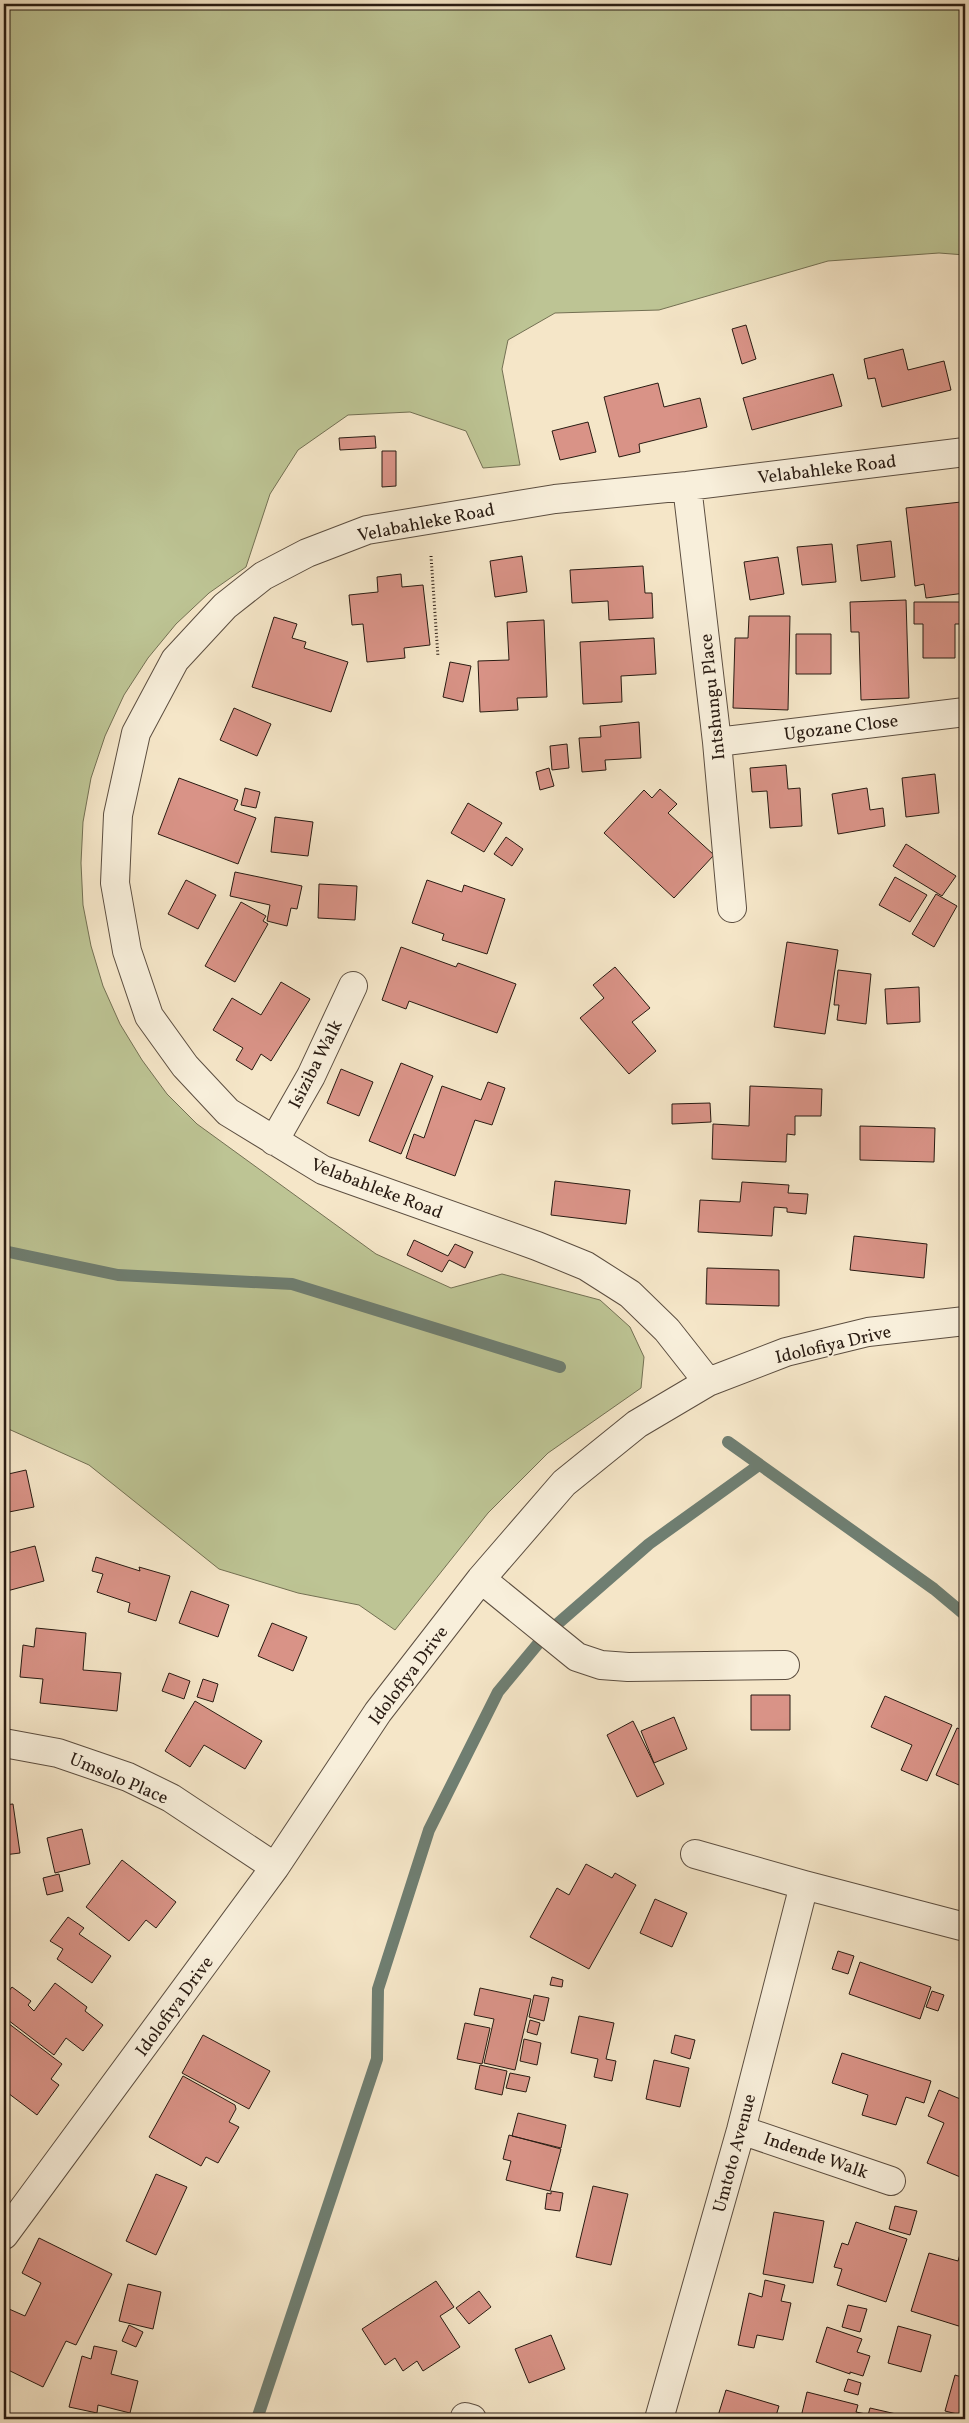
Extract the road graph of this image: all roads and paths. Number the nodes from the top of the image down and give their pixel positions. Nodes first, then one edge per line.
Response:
1 (965, 452) edge
2 (688, 486) junction
3 (427, 520) junction
4 (438, 657) dead end
5 (965, 712) edge
6 (717, 742) junction
7 (732, 908) dead end
8 (353, 986) dead end
9 (274, 1141) junction
10 (965, 1321) edge
11 (708, 1382) junction
12 (481, 1579) junction
13 (785, 1665) dead end
14 (4, 1743) edge
15 (695, 1854) dead end
16 (275, 1867) junction
17 (804, 1885) junction
18 (965, 1927) edge
19 (741, 2130) junction
20 (891, 2181) dead end
21 (4, 2235) edge
22 (659, 2419) edge

1 - 2 street, Velabahleke Road
2 - 3 street, Velabahleke Road
2 - 6 street, Intshungu Place
3 - 4 path
3 - 9 street, Velabahleke Road
5 - 6 street, Ugozane Close
6 - 7 street, Intshungu Place
8 - 9 street, Isiziba Walk
9 - 11 street, Velabahleke Road
10 - 11 street, Idolofiya Drive
11 - 12 street, Idolofiya Drive
12 - 13 street
12 - 16 street, Idolofiya Drive
14 - 16 street, Umsolo Place
15 - 17 street
16 - 21 street, Idolofiya Drive
17 - 18 street
17 - 19 street, Umtoto Avenue
19 - 20 street, Indende Walk
19 - 22 street, Umtoto Avenue

